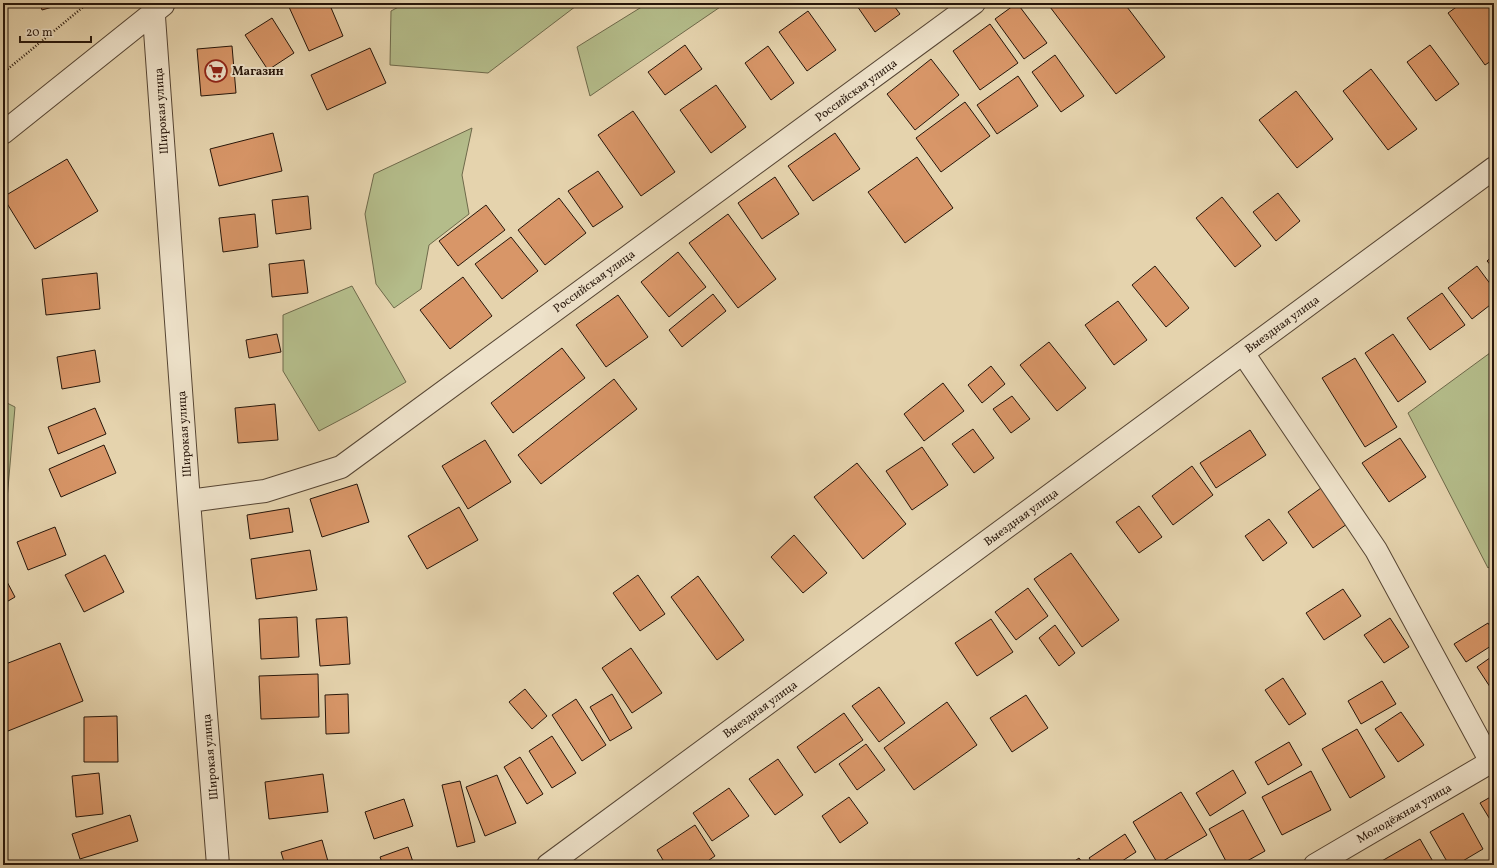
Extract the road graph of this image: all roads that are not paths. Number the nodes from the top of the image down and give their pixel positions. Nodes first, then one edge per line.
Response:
1 (974, 3) edge
2 (157, 6) edge
3 (3, 133) edge
4 (1494, 168) edge
5 (1243, 353) junction
6 (189, 501) junction
7 (1492, 761) edge
8 (218, 865) edge
9 (548, 865) edge
10 (1315, 865) edge

1 - 6 street, Российская улица
2 - 3 street
2 - 6 street, Широкая улица
4 - 5 street, Выездная улица
5 - 7 street
5 - 9 street, Выездная улица
6 - 8 street, Широкая улица
7 - 10 street, Молодёжная улица

